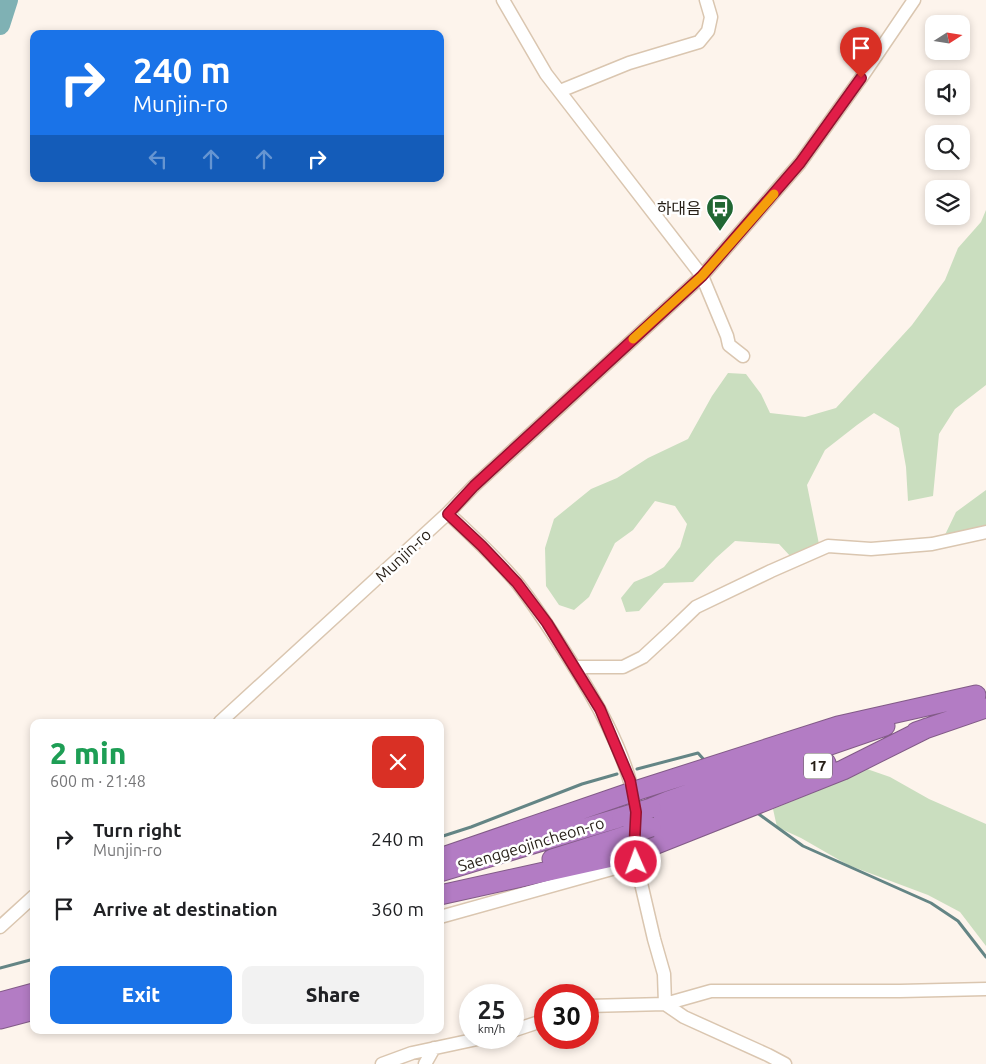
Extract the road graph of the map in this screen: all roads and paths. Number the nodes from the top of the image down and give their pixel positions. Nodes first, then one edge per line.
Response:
1 (503, 0) edge
2 (706, 0) edge
3 (914, 0) edge
4 (560, 91) junction
5 (702, 276) junction
6 (743, 356) dead end
7 (448, 514) junction
8 (986, 532) edge
9 (575, 667) junction
10 (983, 699) edge
11 (223, 719) edge
12 (927, 728) junction
13 (632, 792) junction
14 (651, 818) junction
15 (444, 857) edge
16 (635, 857) junction
17 (444, 871) edge
18 (444, 890) edge
19 (444, 894) edge
20 (30, 900) edge
21 (444, 916) edge
22 (0, 927) edge
23 (986, 989) edge
24 (30, 994) edge
25 (0, 1002) edge
26 (665, 1004) junction
27 (599, 1006) edge
28 (30, 1011) edge
29 (0, 1019) edge
30 (459, 1043) edge
31 (434, 1048) junction
32 (398, 1062) edge
33 (382, 1064) edge
34 (425, 1064) edge
35 (785, 1064) edge

1 - 4 street
2 - 4 street
3 - 5 street, Munjin-ro
4 - 5 street
5 - 6 street
5 - 7 street, Munjin-ro
7 - 9 street
7 - 11 street, Munjin-ro
8 - 9 street
9 - 13 street
10 - 12 highway, 17
10 - 13 highway
10 - 14 highway, 17
12 - 14 highway, 17
12 - 16 highway
13 - 15 highway
13 - 16 street
14 - 17 highway, Saenggeojincheon-ro / 17, bridge
14 - 18 highway, Saenggeojincheon-ro / 17, bridge
16 - 19 highway
16 - 21 street
16 - 26 street
20 - 22 street
23 - 26 street
24 - 25 highway
26 - 27 street
26 - 35 street
28 - 29 highway
30 - 31 street
31 - 32 street
31 - 34 street
32 - 33 street

